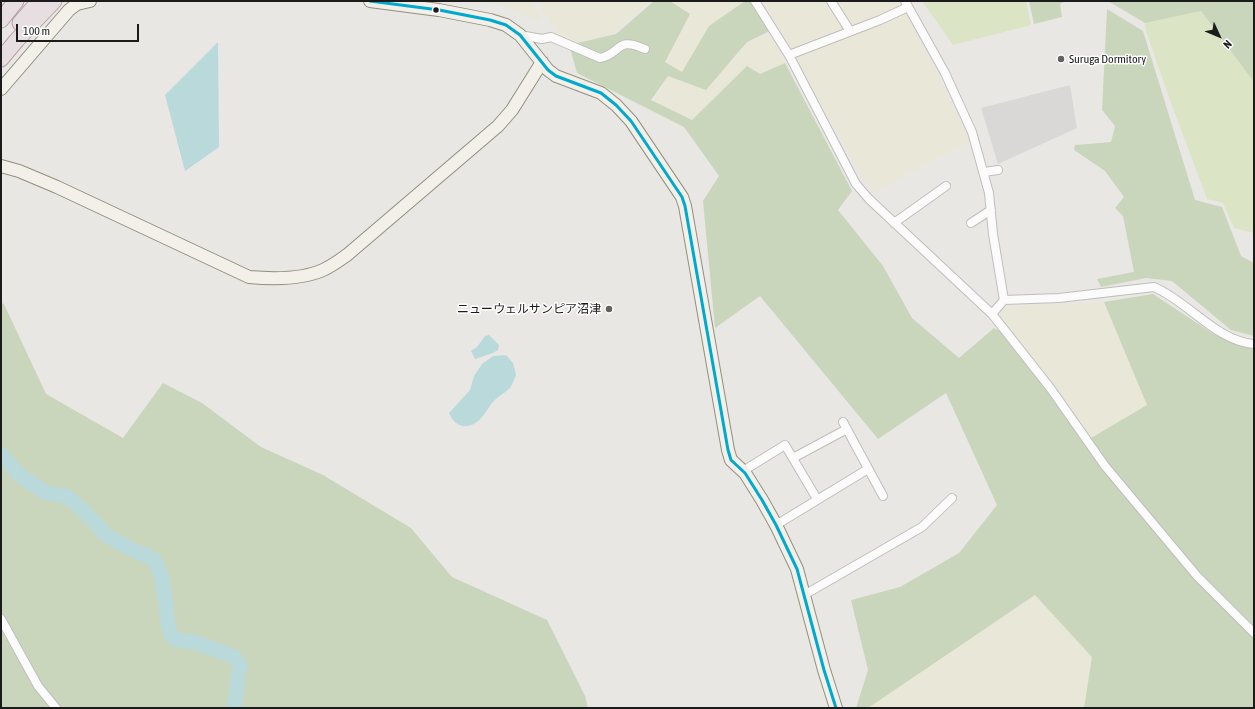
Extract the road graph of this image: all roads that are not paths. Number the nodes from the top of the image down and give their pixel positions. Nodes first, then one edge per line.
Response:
1 (11, 1) edge
2 (16, 1) edge
3 (39, 1) edge
4 (54, 1) edge
5 (90, 1) edge
6 (370, 1) edge
7 (755, 1) edge
8 (831, 1) edge
9 (906, 4) edge
10 (1, 16) edge
11 (1, 20) edge
12 (850, 31) junction
13 (520, 35) junction
14 (1, 48) edge
15 (644, 49) dead end
16 (789, 55) junction
17 (1, 59) edge
18 (542, 62) junction
19 (1, 89) edge
20 (1, 166) edge
21 (998, 170) dead end
22 (984, 172) junction
23 (946, 186) dead end
24 (990, 210) junction
25 (894, 223) junction
26 (971, 223) dead end
27 (1004, 300) junction
28 (992, 314) junction
29 (1254, 344) edge
30 (793, 458) junction
31 (868, 468) junction
32 (742, 471) junction
33 (883, 496) dead end
34 (952, 498) dead end
35 (818, 499) junction
36 (776, 525) junction
37 (804, 595) junction
38 (1, 619) edge
39 (1254, 633) edge
40 (56, 708) edge
41 (836, 708) edge

1 - 10 highway
2 - 11 highway
3 - 14 highway
4 - 17 highway
5 - 19 street
6 - 13 street
7 - 16 street
8 - 12 street
9 - 12 street
9 - 22 street
12 - 16 street
13 - 15 street
13 - 18 street
16 - 25 street
18 - 20 street
18 - 32 street
21 - 22 street
22 - 24 street
23 - 25 street
24 - 26 street
24 - 27 street
25 - 28 street
27 - 28 street
27 - 29 street
28 - 39 street
30 - 31 street
30 - 32 street
30 - 35 street
31 - 33 street
31 - 35 street
32 - 36 street
34 - 37 street
35 - 36 street
36 - 37 street
37 - 41 street
38 - 40 street

